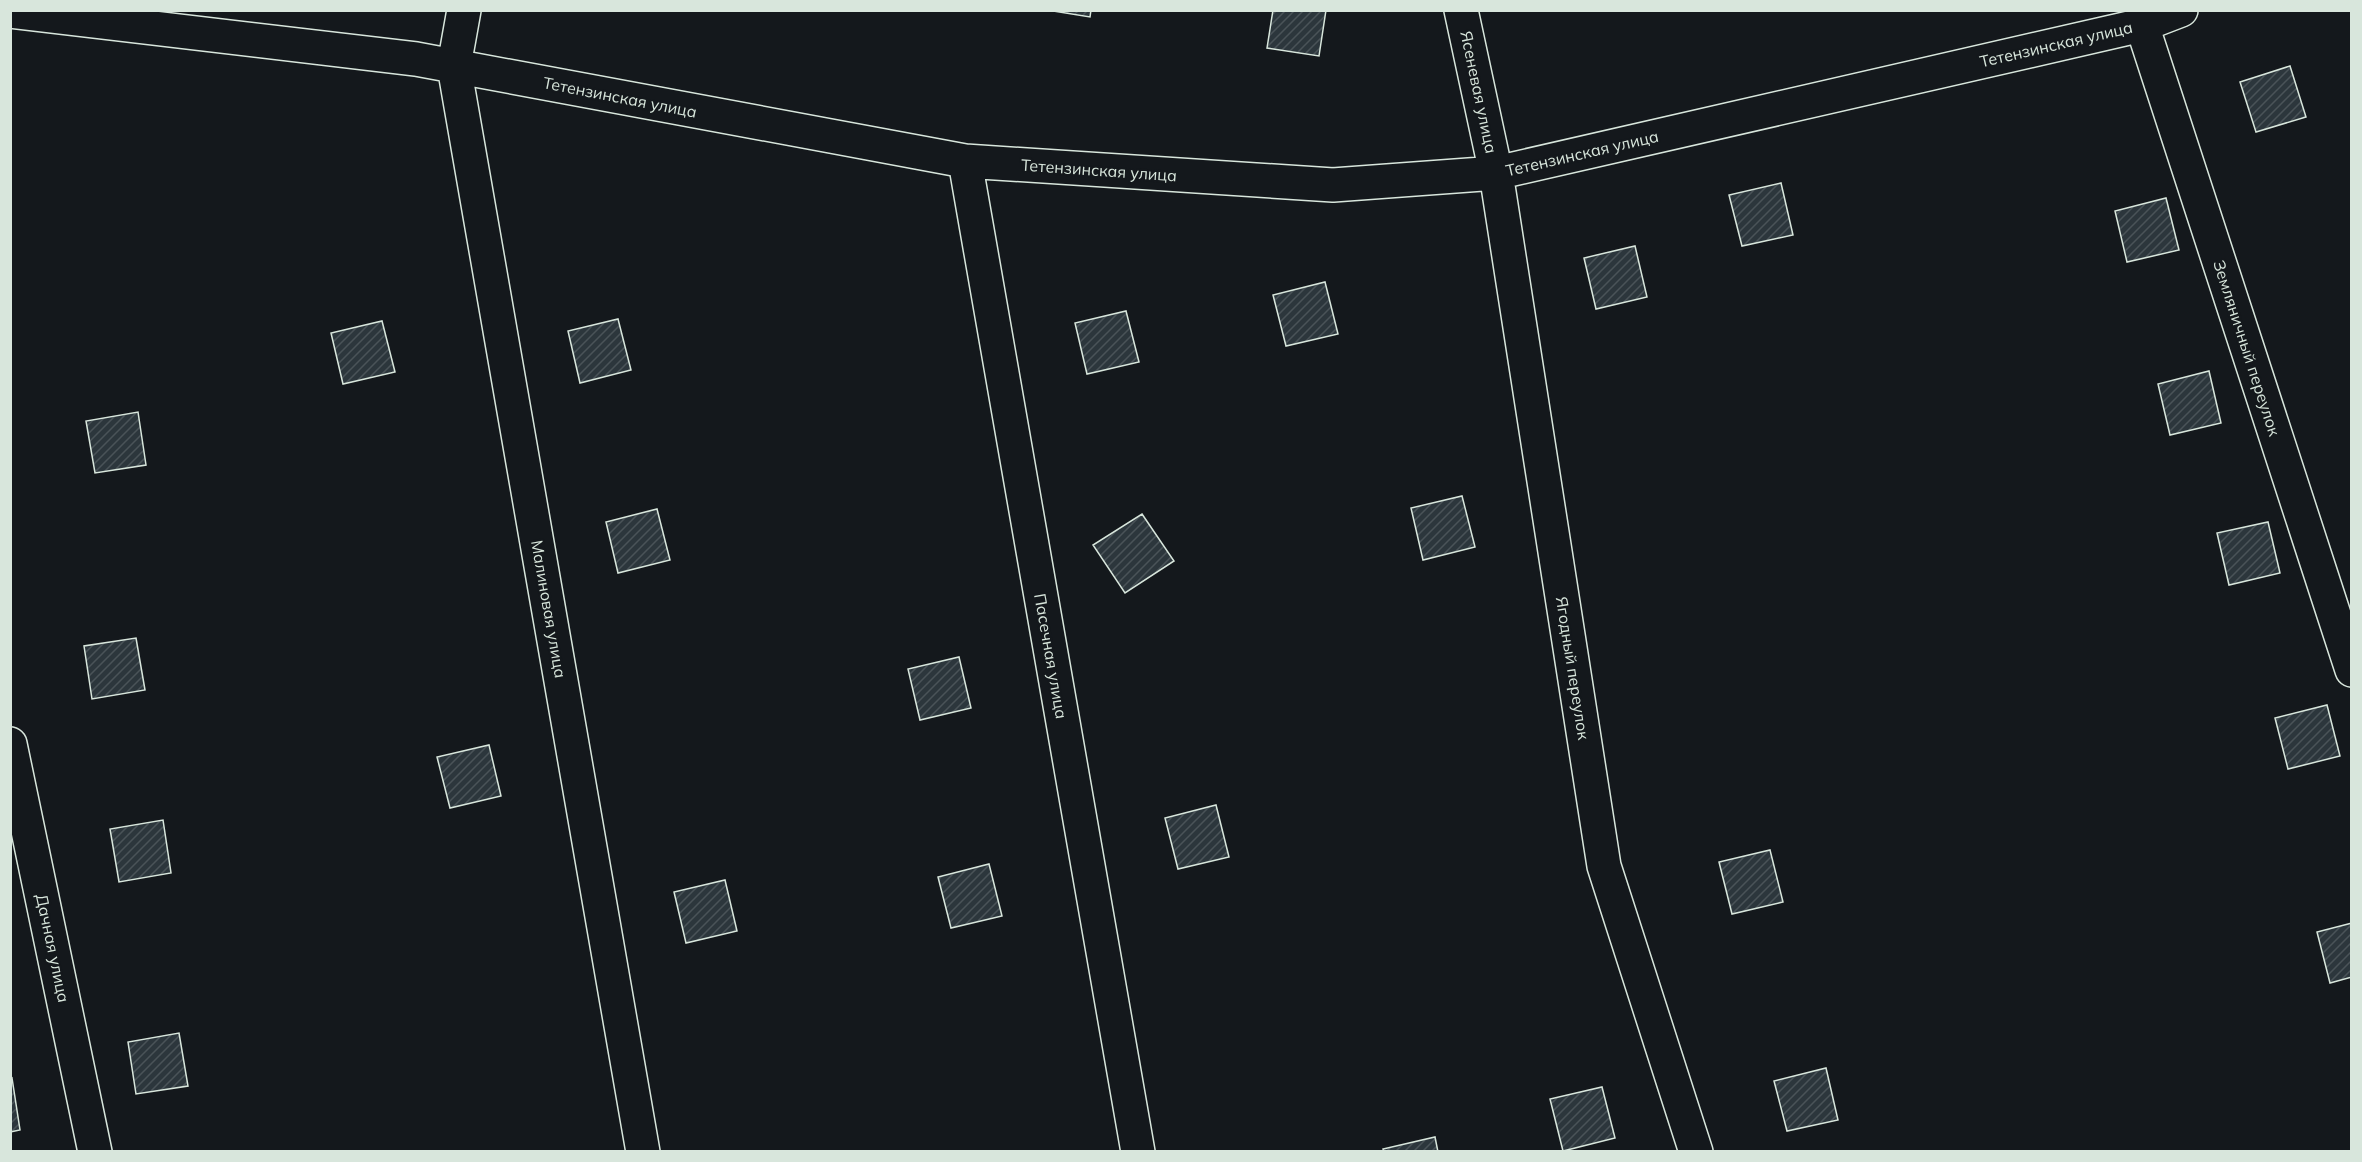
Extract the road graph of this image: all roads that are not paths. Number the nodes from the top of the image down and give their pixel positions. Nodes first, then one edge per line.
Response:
1 (464, 10) edge
2 (1461, 10) edge
3 (2181, 10) edge
4 (10, 11) edge
5 (2142, 25) junction
6 (454, 66) junction
7 (965, 161) junction
8 (1496, 173) junction
9 (2352, 670) edge
10 (10, 744) edge
11 (95, 1152) edge
12 (643, 1152) edge
13 (1138, 1152) edge
14 (1696, 1152) edge

1 - 6 street
2 - 8 street, Ясеневая улица
3 - 5 street, Тетензинская улица
4 - 6 street, Тетензинская улица
5 - 8 street, Тетензинская улица
5 - 9 street, Земляничный переулок
6 - 7 street, Тетензинская улица
6 - 12 street, Малиновая улица
7 - 8 street, Тетензинская улица
7 - 13 street, Пасечная улица
8 - 14 street, Ягодный переулок
10 - 11 street, Дачная улица

